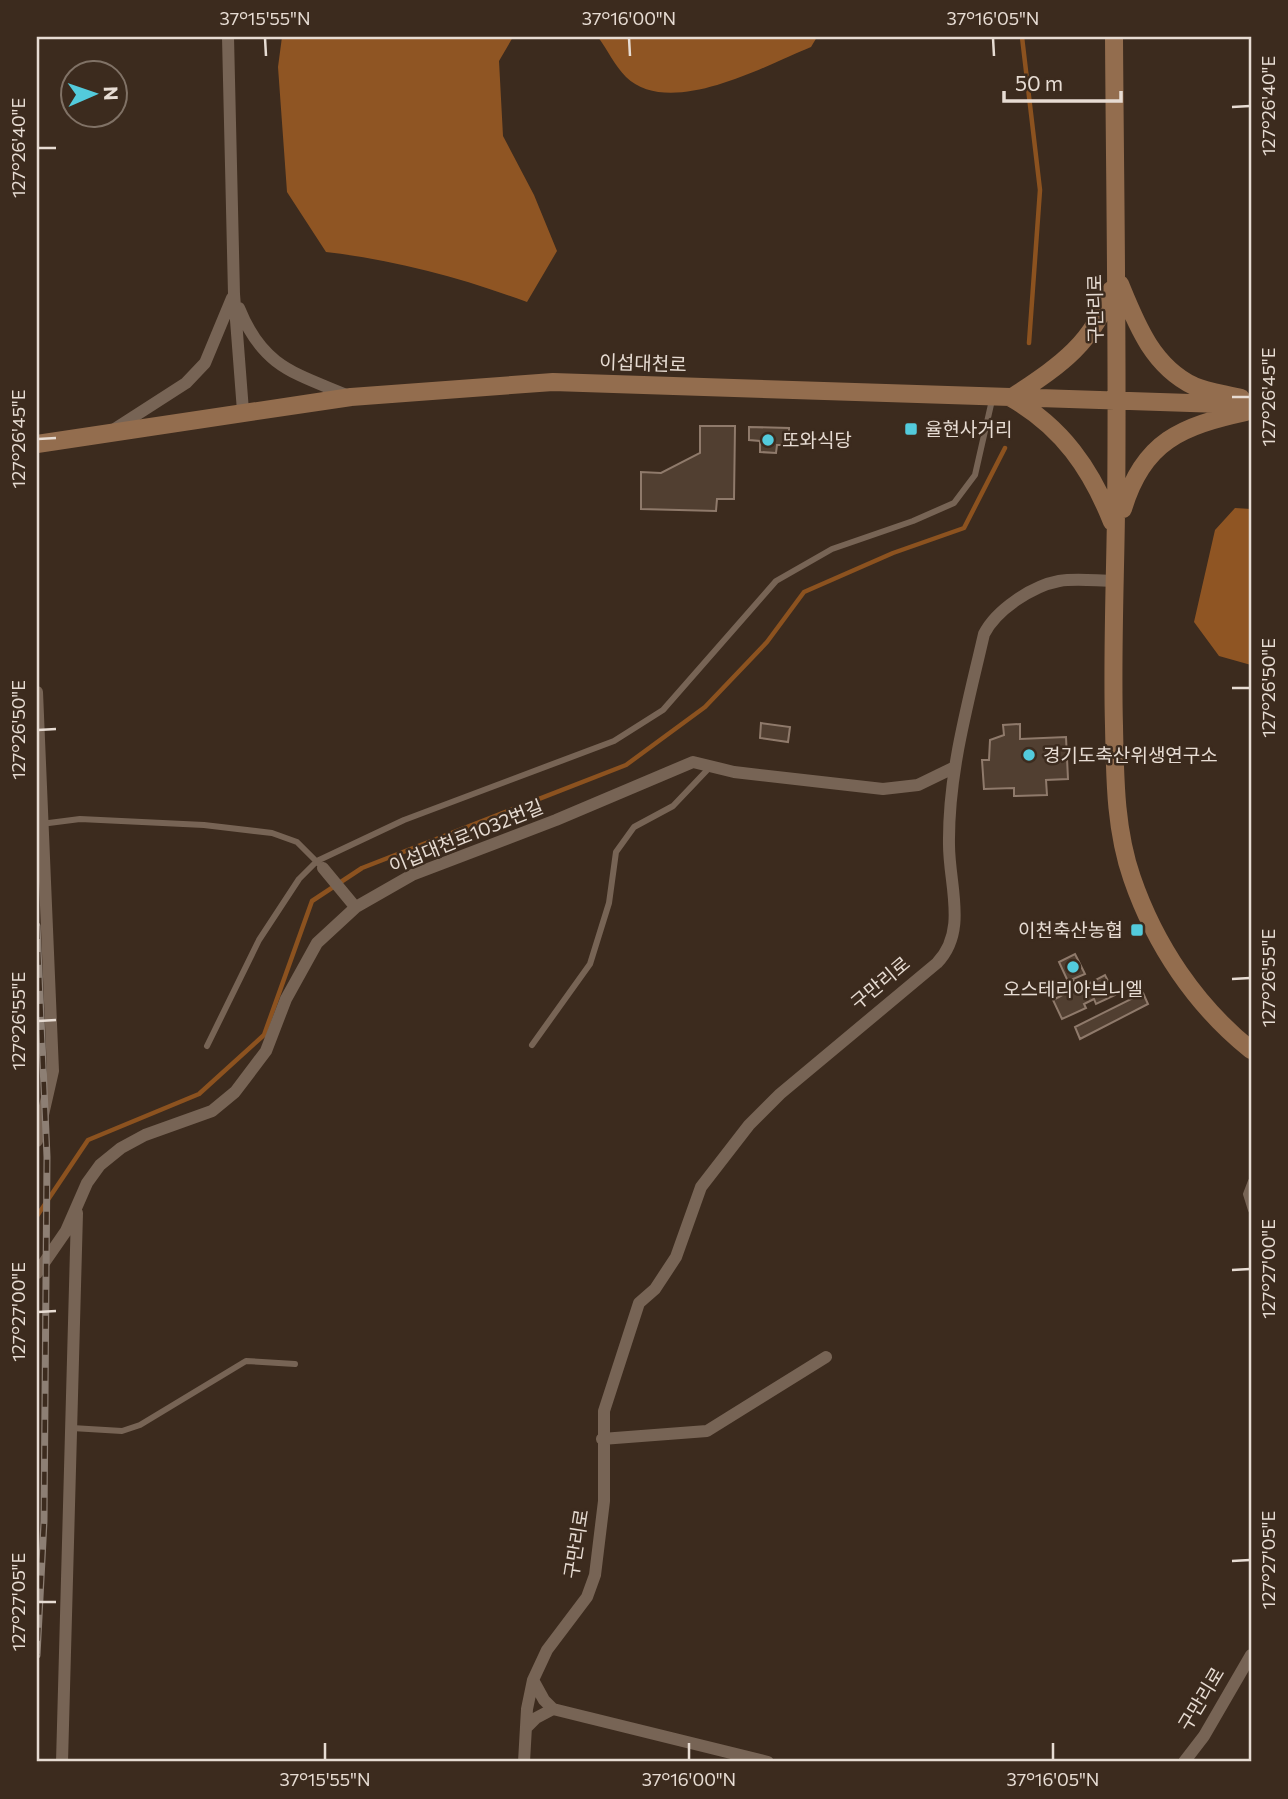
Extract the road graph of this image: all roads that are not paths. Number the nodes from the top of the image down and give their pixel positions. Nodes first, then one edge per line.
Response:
1 (228, 37) edge
2 (1114, 37) edge
3 (1116, 273) junction
4 (234, 294) junction
5 (351, 397) junction
6 (992, 397) junction
7 (1012, 398) junction
8 (1118, 402) junction
9 (1251, 402) edge
10 (243, 411) junction
11 (1251, 411) edge
12 (111, 431) junction
13 (37, 444) edge
14 (1116, 532) junction
15 (1115, 582) junction
16 (37, 692) edge
17 (711, 766) junction
18 (953, 768) junction
19 (39, 824) edge
20 (320, 864) junction
21 (352, 903) dead end
22 (532, 1045) dead end
23 (208, 1046) dead end
24 (1251, 1050) edge
25 (37, 1141) edge
26 (1251, 1181) edge
27 (77, 1205) junction
28 (1251, 1210) edge
29 (37, 1273) edge
30 (827, 1357) dead end
31 (295, 1364) dead end
32 (72, 1428) junction
33 (602, 1439) junction
34 (1251, 1655) edge
35 (533, 1680) junction
36 (553, 1709) junction
37 (526, 1728) junction
38 (62, 1762) edge
39 (524, 1762) edge
40 (768, 1762) edge
41 (1184, 1762) edge

1 - 4 street
2 - 3 street, 구만리로
3 - 7 street
3 - 8 street, 구만리로
3 - 9 street
4 - 5 street
4 - 10 street
4 - 12 street
5 - 6 street, 이섭대천로
5 - 10 street, 이섭대천로
6 - 7 street, 이섭대천로
6 - 20 lane
7 - 8 street, 이섭대천로
7 - 14 street
8 - 9 street, 이섭대천로
8 - 14 street, 구만리로
10 - 12 street, 이섭대천로
11 - 14 street
12 - 13 street, 이섭대천로
14 - 15 street, 구만리로
15 - 18 street, 구만리로
15 - 24 street, 구만리로
16 - 19 street
17 - 18 street, 이섭대천로1032번길
17 - 22 lane
17 - 27 street, 이섭대천로1032번길
18 - 33 street, 구만리로
19 - 20 lane
19 - 25 street
20 - 21 street
20 - 23 lane
26 - 28 lane
27 - 29 street, 이섭대천로1032번길
27 - 32 street
30 - 33 street
31 - 32 lane
32 - 38 street
33 - 35 street, 구만리로
34 - 41 street, 구만리로
35 - 36 street
35 - 37 street, 구만리로
36 - 37 street
36 - 40 street
37 - 39 street, 구만리로

